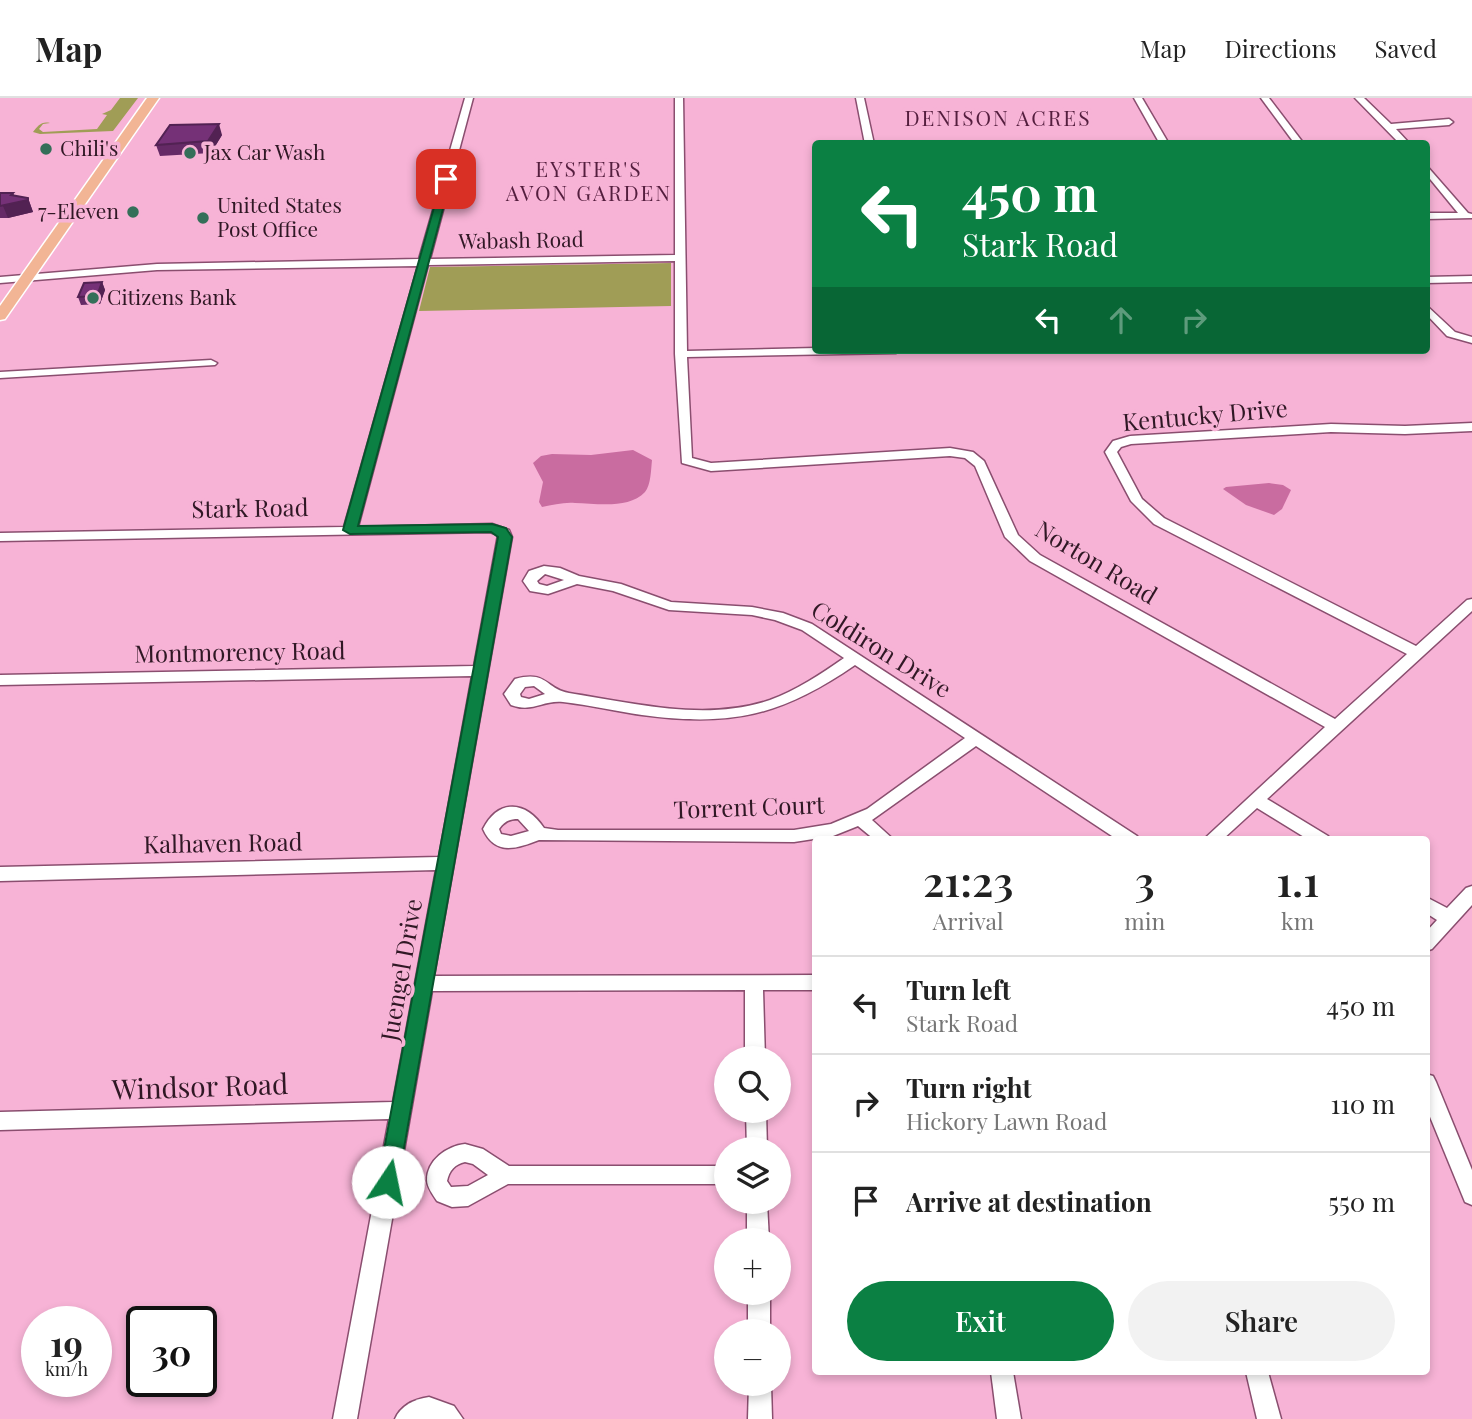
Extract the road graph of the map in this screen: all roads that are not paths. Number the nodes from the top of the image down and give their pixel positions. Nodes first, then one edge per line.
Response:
1 (153, 98) edge
2 (469, 98) edge
3 (679, 98) edge
4 (860, 98) edge
5 (1138, 98) edge
6 (1265, 98) edge
7 (1359, 98) edge
8 (1449, 122) dead end
9 (1390, 127) junction
10 (869, 140) edge
11 (1163, 140) edge
12 (1297, 140) edge
13 (1402, 140) edge
14 (1430, 173) edge
15 (1430, 216) edge
16 (1468, 216) edge
17 (680, 258) junction
18 (423, 262) junction
19 (0, 272) edge
20 (28, 276) junction
21 (1472, 279) edge
22 (0, 280) edge
23 (1430, 280) edge
24 (1430, 312) edge
25 (0, 316) edge
26 (1472, 340) edge
27 (812, 352) edge
28 (681, 354) junction
29 (211, 363) dead end
30 (0, 375) edge
31 (1472, 426) edge
32 (350, 530) junction
33 (501, 530) joint
34 (0, 537) edge
35 (576, 580) dead end
36 (1472, 603) edge
37 (1417, 653) junction
38 (855, 658) junction
39 (481, 671) junction
40 (0, 680) edge
41 (558, 696) dead end
42 (1335, 726) junction
43 (976, 738) junction
44 (1256, 800) junction
45 (861, 820) junction
46 (539, 834) dead end
47 (881, 836) edge
48 (1125, 836) edge
49 (1216, 836) edge
50 (1315, 836) edge
51 (446, 863) junction
52 (0, 874) edge
53 (1472, 893) edge
54 (1430, 906) edge
55 (1450, 918) junction
56 (1430, 940) edge
57 (812, 982) edge
58 (754, 983) junction
59 (425, 984) junction
60 (755, 1046) edge
61 (1430, 1091) edge
62 (402, 1110) junction
63 (0, 1121) edge
64 (506, 1175) dead end
65 (714, 1175) edge
66 (1470, 1185) edge
67 (1002, 1375) edge
68 (1258, 1375) edge
69 (760, 1396) edge
70 (345, 1419) edge
71 (407, 1419) edge
72 (451, 1419) edge
73 (760, 1419) edge
74 (1009, 1419) edge
75 (1269, 1419) edge

1 - 20 main road
2 - 18 street
3 - 17 street
4 - 10 street
5 - 11 street
6 - 12 street
7 - 9 street
8 - 9 street
9 - 13 street
14 - 16 street
15 - 16 street
17 - 18 street, Wabash Road
17 - 28 street
18 - 20 street, Wabash Road
18 - 32 street
19 - 20 street
20 - 22 street
20 - 25 main road
21 - 23 street
24 - 26 street
27 - 28 street
28 - 42 street, Norton Road
29 - 30 street
31 - 37 street, Kentucky Drive
32 - 33 street, Stark Road
32 - 34 street, Stark Road
33 - 39 street, Juengel Drive
35 - 38 street, Coldiron Drive
36 - 37 street
37 - 42 street
38 - 41 street
38 - 43 street, Coldiron Drive
39 - 40 street, Montmorency Road
39 - 51 street, Juengel Drive
42 - 44 street
43 - 45 street, Torrent Court
43 - 48 street, Coldiron Drive
44 - 49 street
44 - 50 street
45 - 46 street, Torrent Court
45 - 47 street
51 - 52 street, Kalhaven Road
51 - 59 street, Juengel Drive
53 - 55 street
54 - 55 street
55 - 56 street
57 - 58 street
58 - 59 street
58 - 60 street
59 - 62 street, Juengel Drive
61 - 66 street
62 - 63 street, Windsor Road
62 - 70 street, Juengel Drive
64 - 65 street
67 - 74 street
68 - 75 street
69 - 73 street
71 - 72 street

